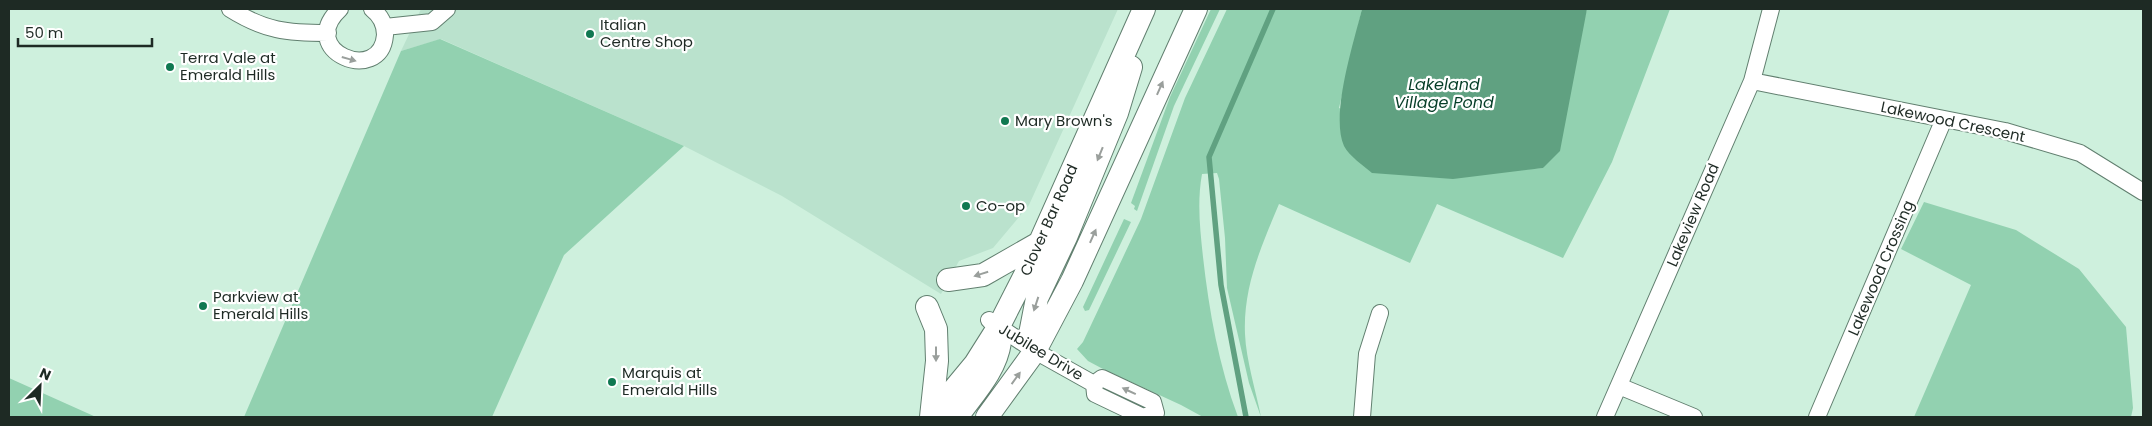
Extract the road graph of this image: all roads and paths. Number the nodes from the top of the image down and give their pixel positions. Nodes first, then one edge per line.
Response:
1 (230, 9) edge
2 (340, 9) edge
3 (372, 9) edge
4 (447, 9) edge
5 (1144, 9) edge
6 (1149, 9) edge
7 (1190, 9) edge
8 (1196, 9) edge
9 (1770, 9) edge
10 (385, 28) junction
11 (328, 33) junction
12 (1183, 39) junction
13 (1752, 81) junction
14 (1944, 118) junction
15 (2143, 192) edge
16 (1039, 243) junction
17 (948, 280) dead end
18 (927, 306) dead end
19 (1380, 313) dead end
20 (994, 323) junction
21 (1035, 351) junction
22 (1619, 386) junction
23 (1159, 415) edge
24 (931, 417) edge
25 (957, 417) edge
26 (987, 417) edge
27 (1362, 417) edge
28 (1605, 417) edge
29 (1694, 417) edge
30 (1817, 417) edge

1 - 11 street
2 - 11 street
3 - 10 street
4 - 10 street
5 - 16 main road, Clover Bar Road
6 -> 21 main road
7 - 12 main road
8 - 12 main road
9 - 13 street, Lakeview Road
11 -> 10 street
21 -> 12 main road
13 - 14 street, Lakewood Crescent
13 - 22 street, Lakeview Road
14 - 15 street, Lakewood Crescent
14 - 30 street, Lakewood Crossing
16 -> 17 main road
16 - 20 main road, Clover Bar Road
18 -> 24 main road
19 - 27 street
20 - 21 street, Jubilee Drive
20 - 24 main road, Clover Bar Road
20 - 25 main road
21 - 23 street, Jubilee Drive
26 -> 21 main road
22 - 28 street, Lakeview Road
22 - 29 street

